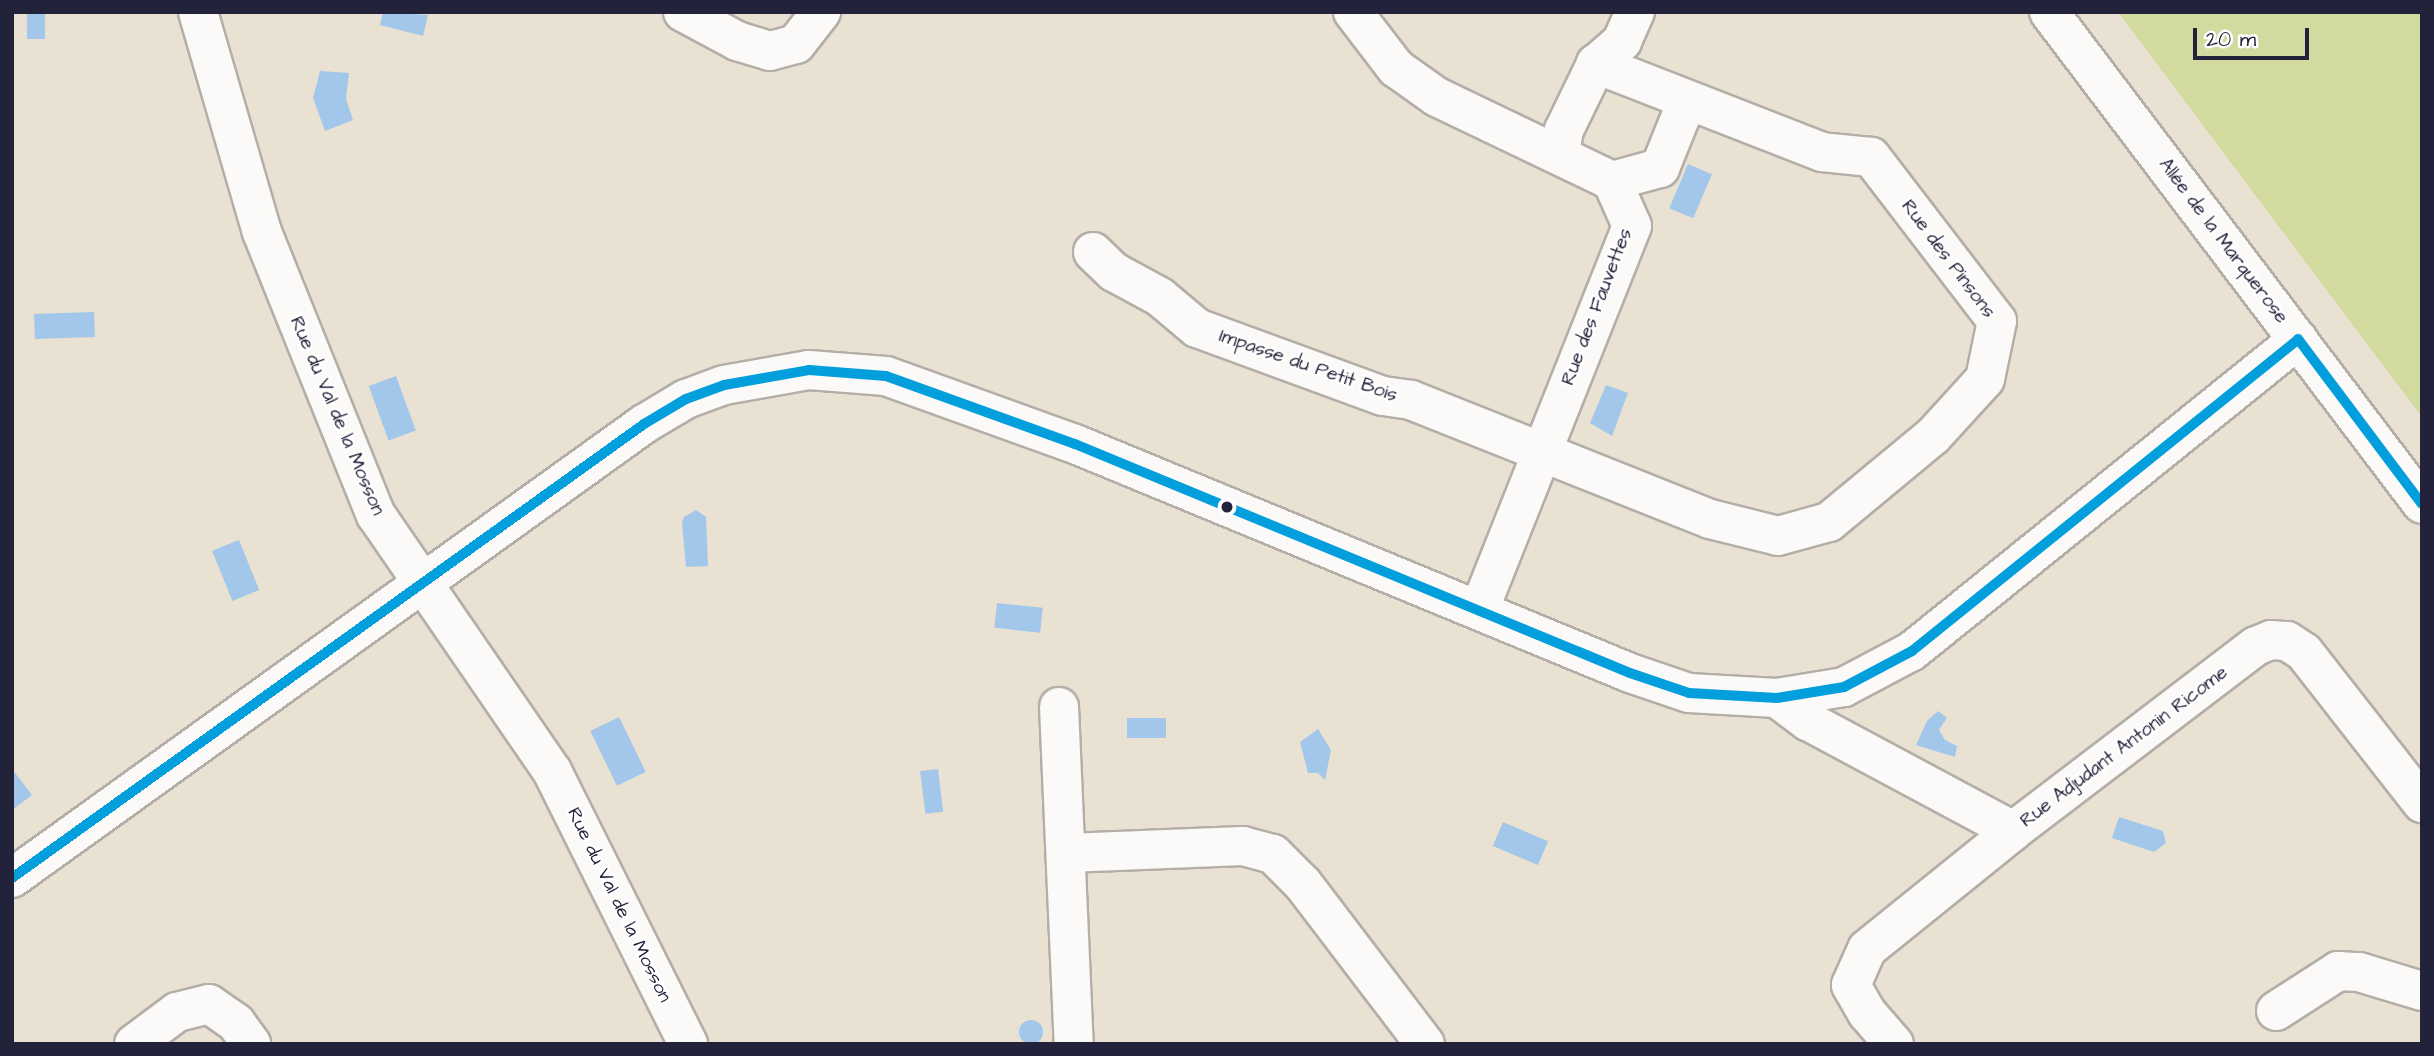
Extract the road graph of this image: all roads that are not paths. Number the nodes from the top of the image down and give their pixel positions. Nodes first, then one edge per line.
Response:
1 (198, 12) edge
2 (684, 12) edge
3 (821, 12) edge
4 (1353, 12) edge
5 (1635, 12) edge
6 (2049, 12) edge
7 (1596, 64) junction
8 (1687, 101) junction
9 (1560, 154) junction
10 (1612, 181) junction
11 (1093, 252) dead end
12 (2298, 340) junction
13 (1541, 449) junction
14 (2422, 504) edge
15 (422, 582) junction
16 (1479, 610) junction
17 (1777, 698) junction
18 (1059, 707) dead end
19 (2422, 803) edge
20 (2013, 831) junction
21 (1067, 853) junction
22 (12, 878) edge
23 (2422, 992) edge
24 (2276, 1011) dead end
25 (134, 1044) edge
26 (251, 1044) edge
27 (688, 1044) edge
28 (1074, 1044) edge
29 (1425, 1044) edge
30 (1894, 1044) edge

1 - 15 street, Rue du Val de la Mosson
2 - 3 street
4 - 9 street
5 - 7 street
6 - 12 street, Allée de la Marquerose
7 - 8 street, Rue des Pinsons
7 - 9 street
8 - 10 street
8 - 13 street, Rue des Pinsons
9 - 10 street
10 - 13 street, Rue des Fauvettes
11 - 13 street, Impasse du Petit Bois
12 - 14 street, Allée de la Marquerose
12 - 17 street
13 - 16 street, Rue des Fauvettes
15 - 16 street
15 - 22 street
15 - 27 street, Rue du Val de la Mosson
16 - 17 street
17 - 20 street, Rue Adjudant Antonin Ricome
18 - 21 street
19 - 20 street, Rue Adjudant Antonin Ricome
20 - 30 street
21 - 28 street
21 - 29 street
23 - 24 street
25 - 26 street

